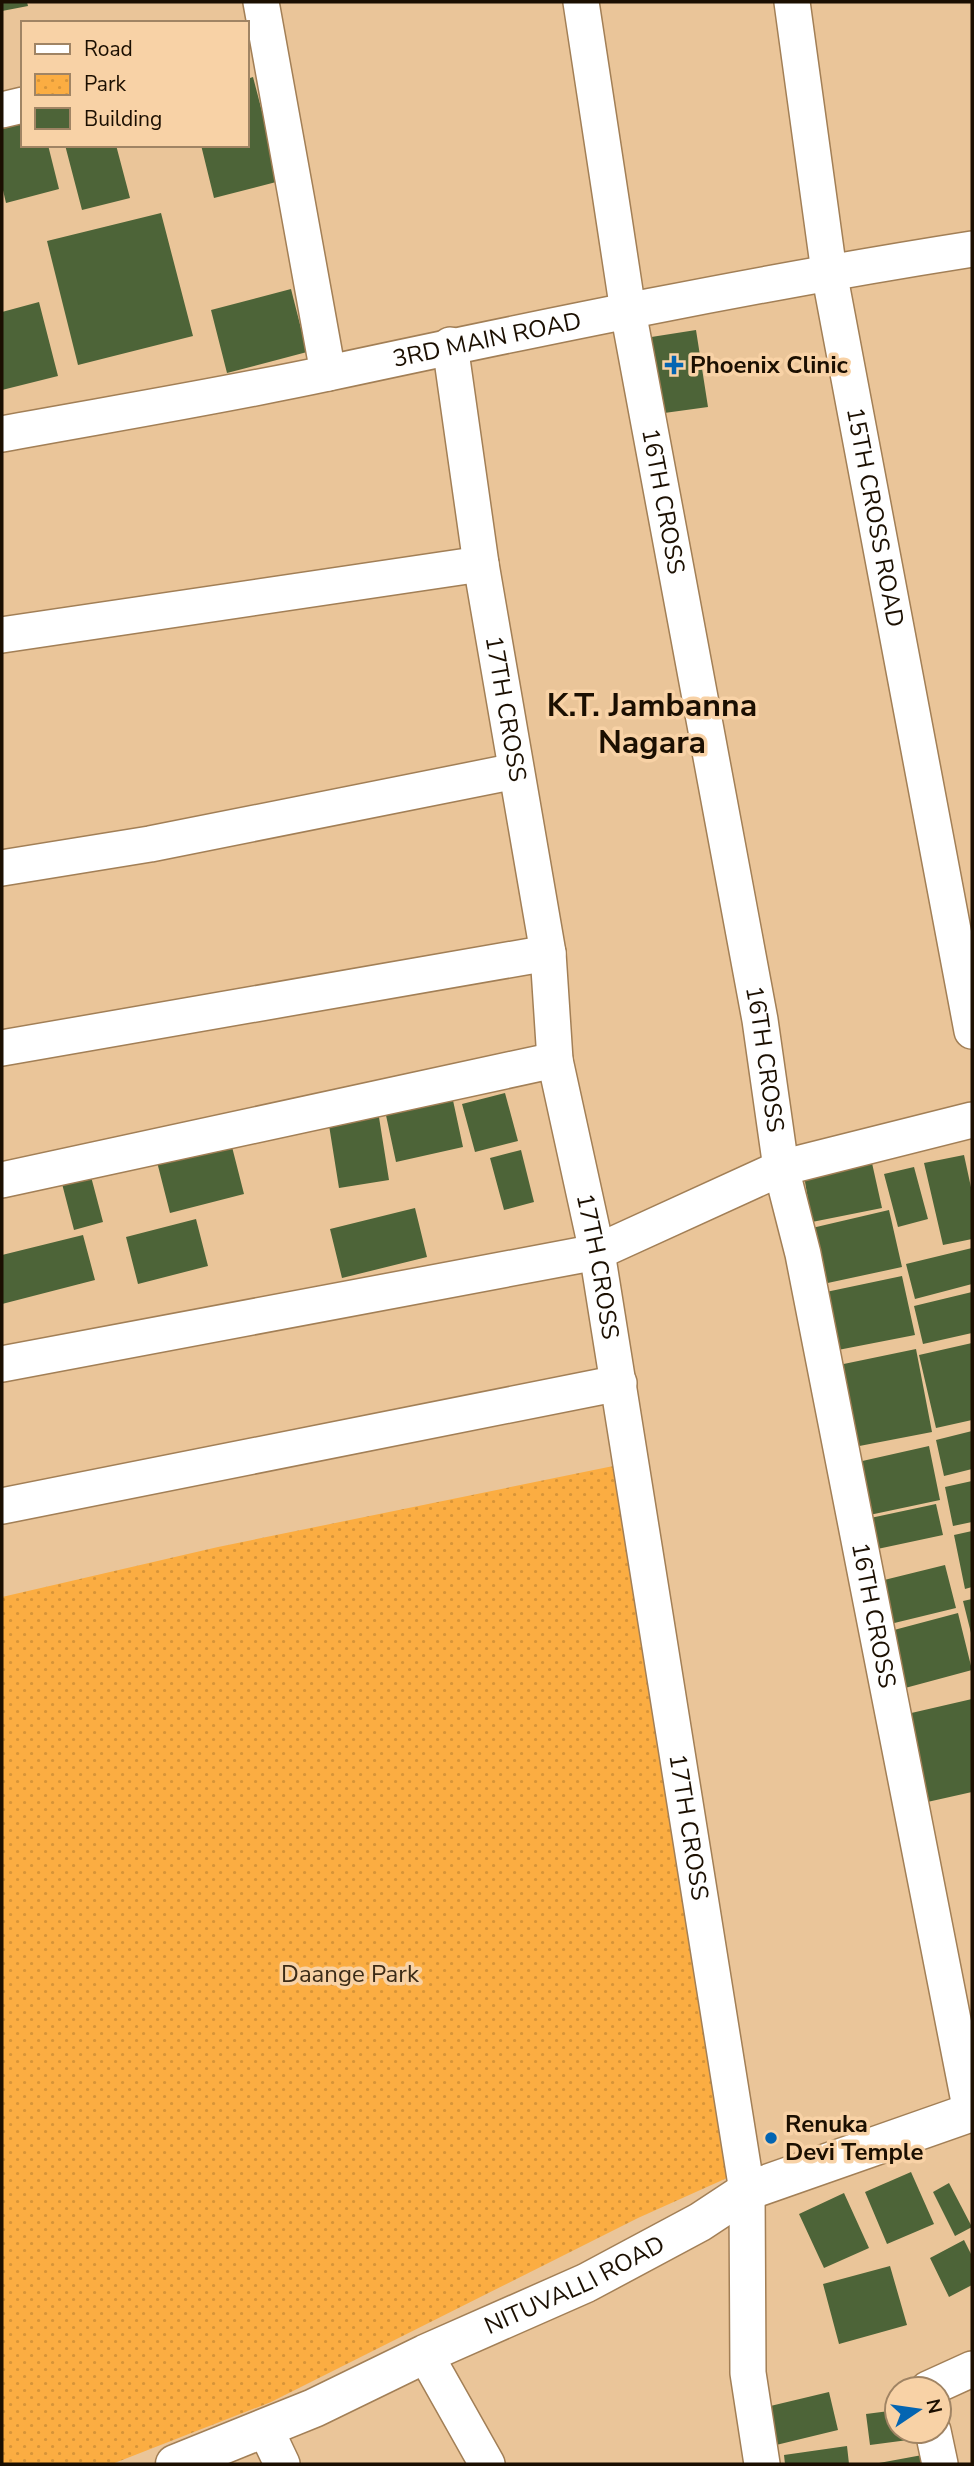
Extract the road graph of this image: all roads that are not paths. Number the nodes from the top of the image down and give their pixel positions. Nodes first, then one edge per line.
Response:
1 (261, 2) edge
2 (581, 2) edge
3 (792, 2) edge
4 (259, 59) edge
5 (21, 105) edge
6 (2, 110) edge
7 (972, 250) edge
8 (829, 272) junction
9 (628, 311) junction
10 (450, 345) junction
11 (328, 373) junction
12 (2, 434) edge
13 (481, 564) junction
14 (2, 635) edge
15 (516, 771) junction
16 (2, 868) edge
17 (548, 953) junction
18 (972, 1031) edge
19 (2, 1048) edge
20 (555, 1060) junction
21 (972, 1120) edge
22 (781, 1167) junction
23 (2, 1180) edge
24 (597, 1252) junction
25 (2, 1364) edge
26 (619, 1383) junction
27 (2, 1506) edge
28 (972, 2112) edge
29 (747, 2191) junction
30 (425, 2354) junction
31 (972, 2369) edge
32 (953, 2378) edge
33 (265, 2428) junction
34 (936, 2445) edge
35 (175, 2464) edge
36 (282, 2464) edge
37 (486, 2464) edge
38 (762, 2464) edge
39 (940, 2464) edge

1 - 4 street
2 - 9 street, 16TH CROSS
3 - 8 street, 15TH CROSS ROAD
4 - 11 street
5 - 6 street
7 - 8 street, 3RD MAIN ROAD
8 - 9 street, 3RD MAIN ROAD
8 - 18 street, 15TH CROSS ROAD
9 - 10 street, 3RD MAIN ROAD
9 - 22 street, 16TH CROSS
10 - 11 street, 3RD MAIN ROAD
10 - 13 street, 17TH CROSS
11 - 12 street, 3RD MAIN ROAD
13 - 14 street
13 - 15 street, 17TH CROSS
15 - 16 street
15 - 17 street, 17TH CROSS
17 - 19 street
17 - 20 street, 17TH CROSS
20 - 23 street
20 - 24 street, 17TH CROSS
21 - 22 street
22 - 24 street
22 - 28 street, 16TH CROSS
24 - 25 street
24 - 26 street, 17TH CROSS
26 - 27 street
26 - 29 street, 17TH CROSS
28 - 29 street, NITUVALLI ROAD
29 - 30 street, NITUVALLI ROAD
29 - 38 street, 17TH CROSS
30 - 33 street, NITUVALLI ROAD
30 - 37 street
31 - 32 street
33 - 35 street, NITUVALLI ROAD
33 - 36 street
34 - 39 street

